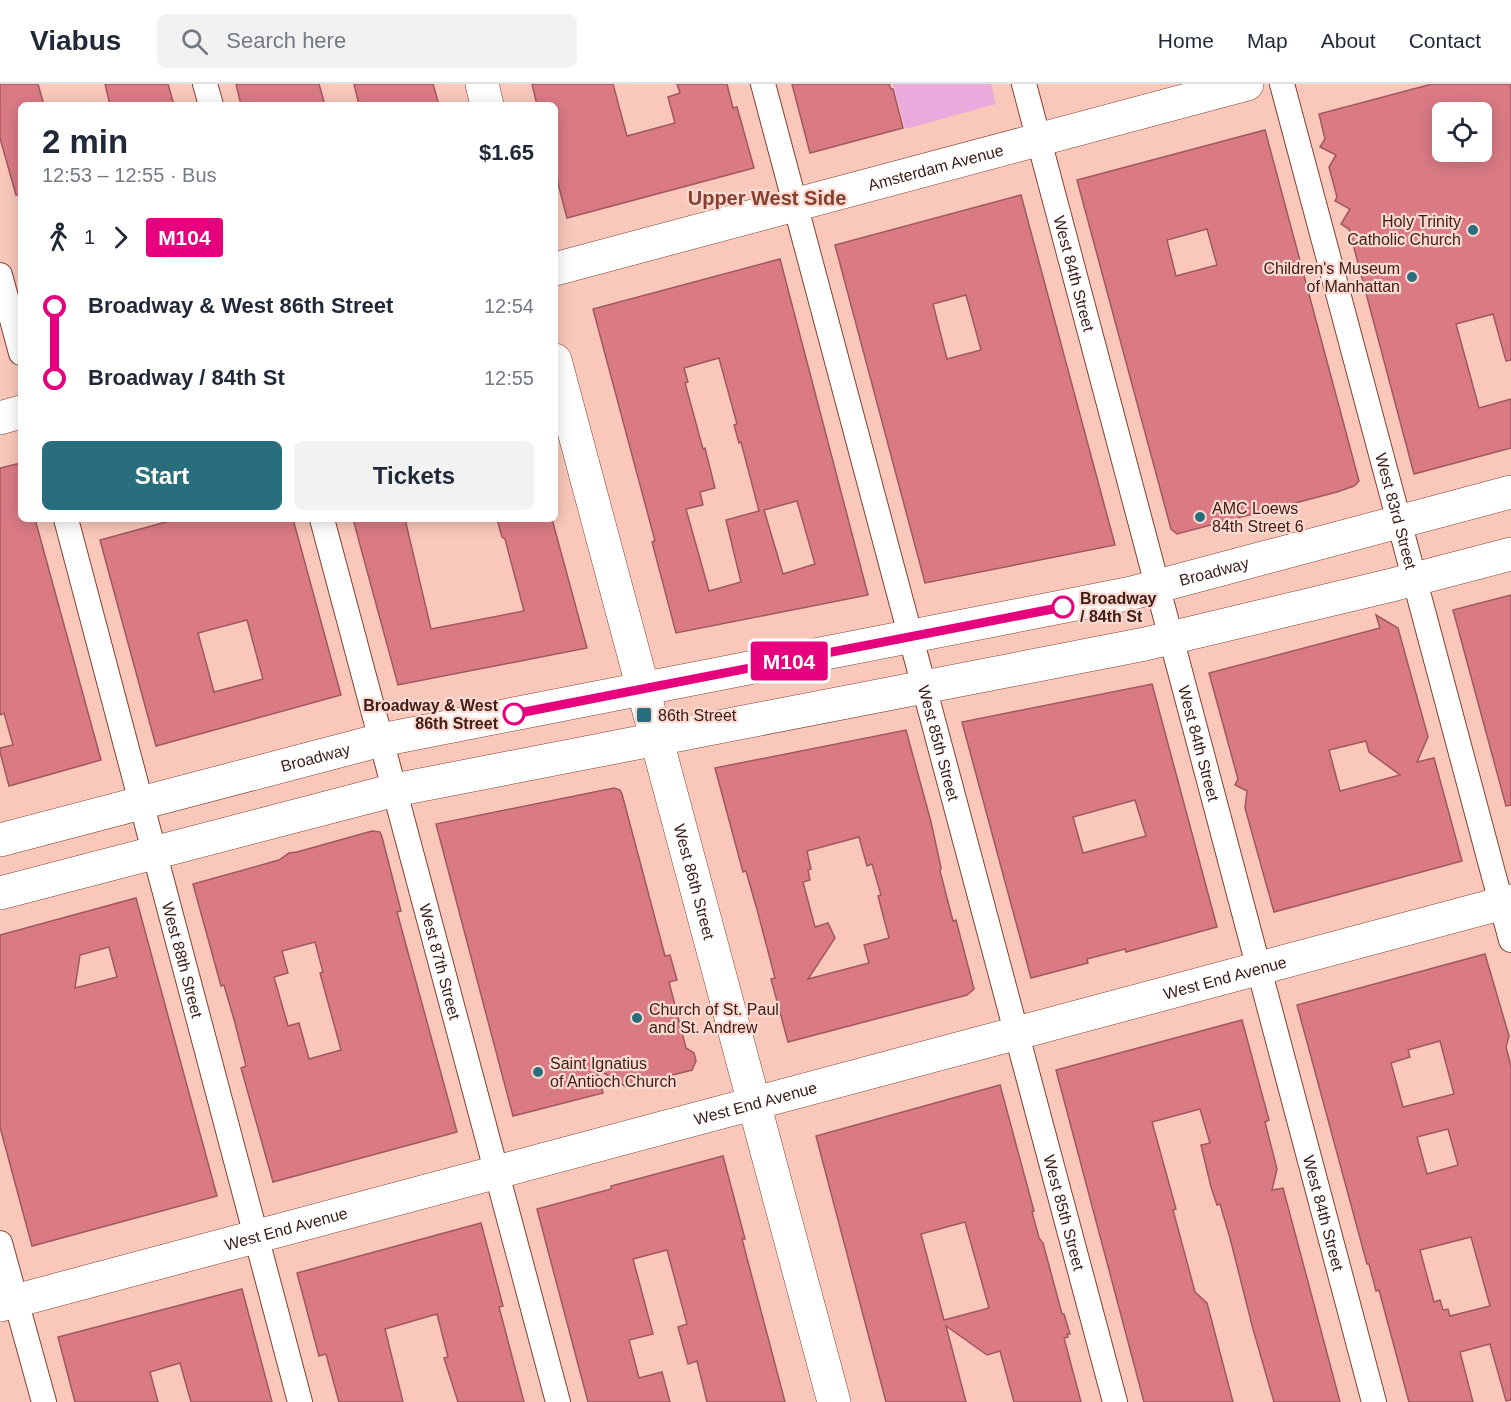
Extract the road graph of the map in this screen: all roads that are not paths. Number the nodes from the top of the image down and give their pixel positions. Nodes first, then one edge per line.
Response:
1 (205, 84) edge
2 (482, 84) edge
3 (763, 84) edge
4 (1024, 84) edge
5 (1247, 84) edge
6 (1282, 84) edge
7 (210, 102) edge
8 (486, 102) edge
9 (1039, 140) junction
10 (795, 205) junction
11 (558, 268) edge
12 (0, 275) edge
13 (18, 342) edge
14 (558, 371) edge
15 (18, 413) edge
16 (0, 418) edge
17 (1511, 492) edge
18 (67, 522) edge
19 (323, 522) edge
20 (1399, 522) junction
21 (1511, 554) edge
22 (1415, 580) junction
23 (1158, 587) junction
24 (910, 638) junction
25 (1172, 639) junction
26 (924, 688) junction
27 (643, 689) junction
28 (381, 740) junction
29 (657, 740) junction
30 (394, 790) junction
31 (140, 803) junction
32 (0, 840) edge
33 (153, 853) junction
34 (0, 893) edge
35 (1506, 903) edge
36 (1511, 940) edge
37 (1258, 969) junction
38 (1017, 1034) junction
39 (754, 1104) junction
40 (496, 1173) junction
41 (256, 1238) junction
42 (0, 1243) edge
43 (8, 1303) edge
44 (44, 1402) edge
45 (300, 1402) edge
46 (558, 1402) edge
47 (834, 1402) edge
48 (1115, 1402) edge
49 (1374, 1402) edge

1 - 7 street
2 - 8 main road
3 - 10 street, West 85th Street
4 - 9 street, West 84th Street
5 - 9 main road, Amsterdam Avenue
6 - 20 street, West 83rd Street
9 - 10 main road, Amsterdam Avenue
9 - 23 street, West 84th Street
10 - 11 main road, Amsterdam Avenue
10 - 24 street, West 85th Street
12 - 13 street
14 - 27 main road, West 86th Street
15 - 16 main road
17 - 20 main road, Broadway
18 - 31 street, West 88th Street
19 - 28 street, West 87th Street
20 - 22 street, West 83rd Street
20 - 23 main road, Broadway
21 - 22 main road
22 - 25 main road
22 - 35 street, West 83rd Street
23 - 24 main road, Broadway
23 - 25 street, West 84th Street
24 - 26 street, West 85th Street
24 - 27 main road, Broadway
25 - 26 main road
25 - 37 street, West 84th Street
26 - 29 main road
26 - 38 street, West 85th Street
27 - 28 main road, Broadway
27 - 29 main road, West 86th Street
28 - 30 street, West 87th Street
28 - 31 main road, Broadway
29 - 30 main road
29 - 39 main road, West 86th Street
30 - 33 main road
30 - 40 street, West 87th Street
31 - 32 main road, Broadway
31 - 33 street, West 88th Street
33 - 34 main road
33 - 41 street, West 88th Street
35 - 36 street, West 83rd Street
35 - 37 main road, West End Avenue
37 - 38 main road, West End Avenue
37 - 49 street, West 84th Street
38 - 39 main road, West End Avenue
38 - 48 street, West 85th Street
39 - 40 main road, West End Avenue
39 - 47 main road, West 86th Street
40 - 41 main road, West End Avenue
40 - 46 street, West 87th Street
41 - 43 main road, West End Avenue
41 - 45 street, West 88th Street
42 - 43 street
43 - 44 street

